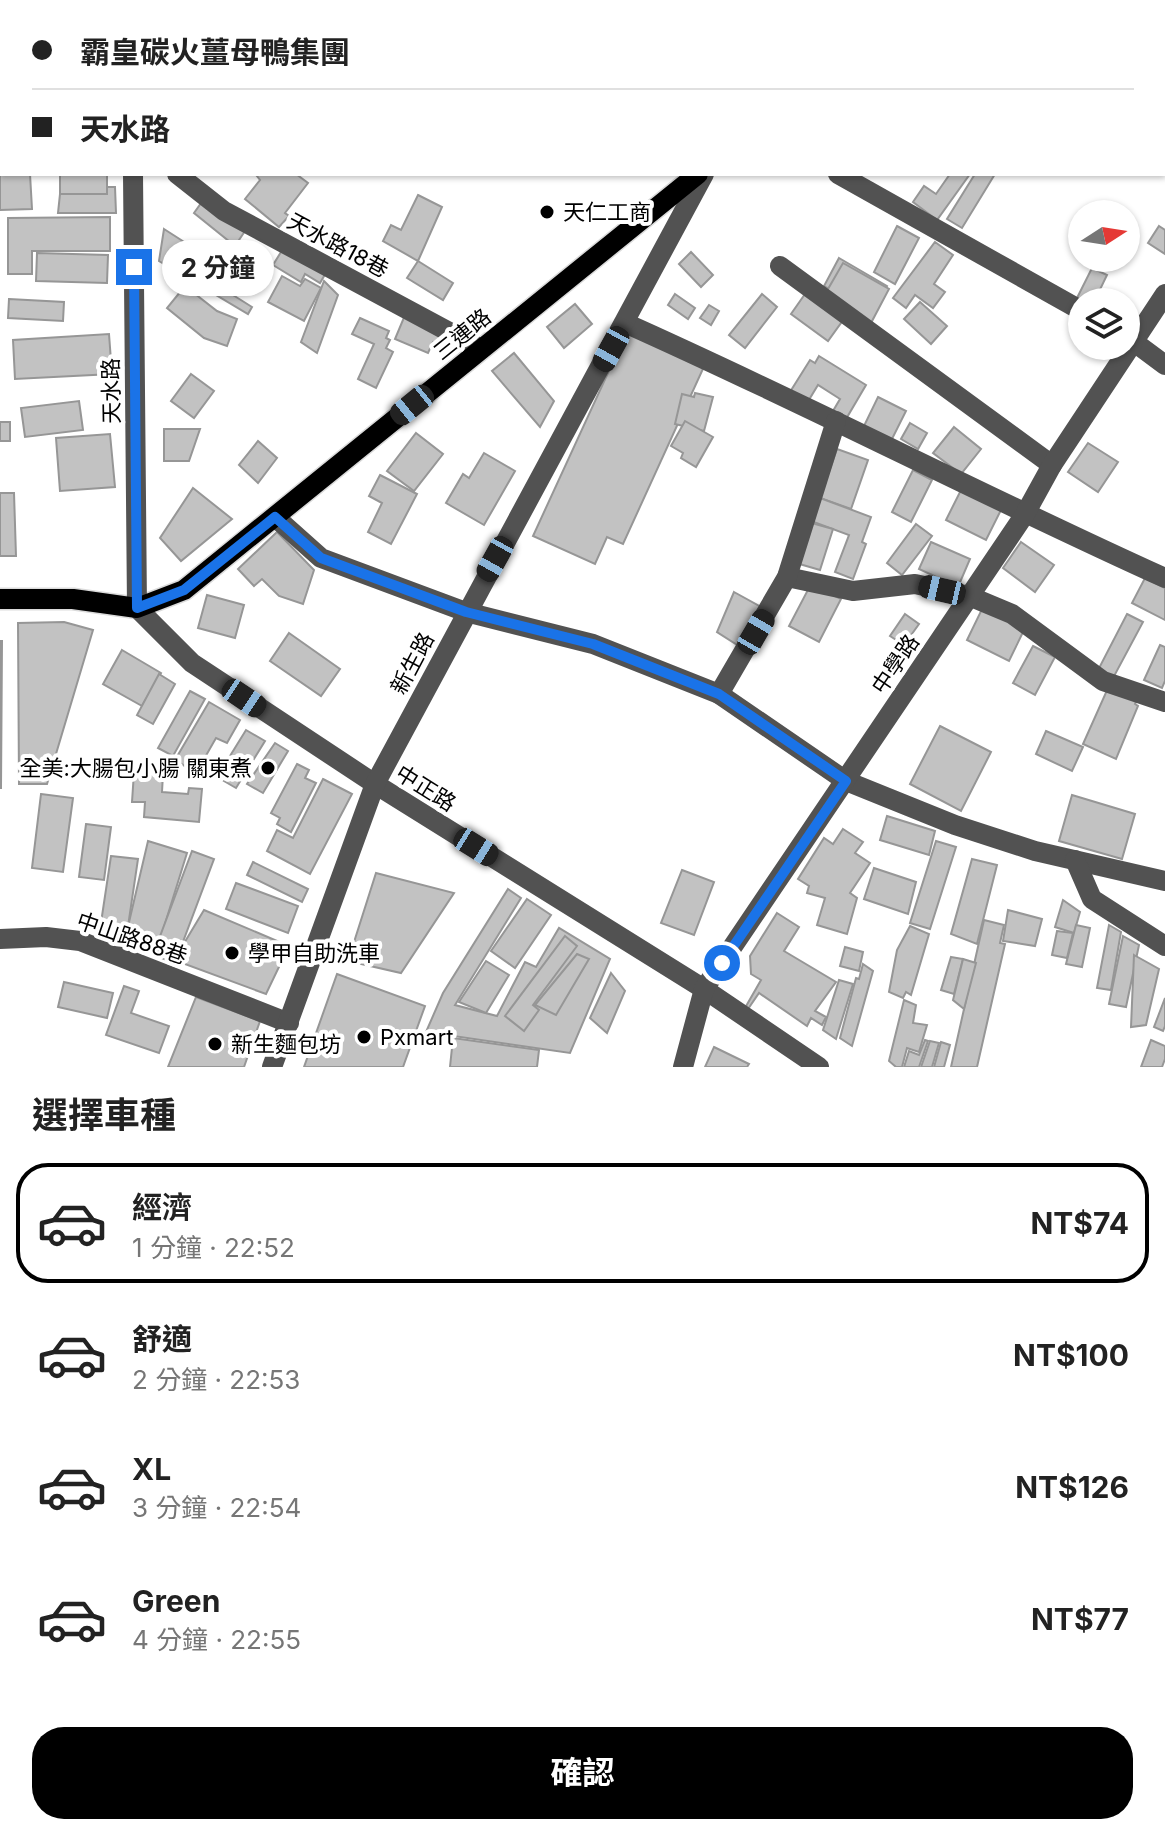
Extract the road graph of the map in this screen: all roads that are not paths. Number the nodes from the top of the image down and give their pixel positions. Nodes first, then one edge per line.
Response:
1 (133, 176) edge
2 (180, 176) edge
3 (696, 176) edge
4 (703, 176) edge
5 (842, 176) edge
6 (780, 266) dead end
7 (1165, 294) edge
8 (1068, 303) edge
9 (625, 323) junction
10 (1140, 325) edge
11 (1140, 346) edge
12 (481, 349) junction
13 (1116, 360) edge
14 (1165, 365) edge
15 (836, 421) junction
16 (1052, 465) junction
17 (1025, 514) junction
18 (275, 517) junction
19 (787, 577) junction
20 (1165, 578) edge
21 (969, 596) junction
22 (0, 599) edge
23 (137, 608) junction
24 (466, 612) junction
25 (719, 694) junction
26 (1165, 702) edge
27 (846, 781) junction
28 (375, 784) junction
29 (1075, 860) junction
30 (1165, 881) edge
31 (0, 939) edge
32 (1165, 946) edge
33 (704, 989) junction
34 (289, 1023) junction
35 (272, 1067) edge
36 (683, 1067) edge
37 (819, 1067) edge

1 - 23 street, 天水路
2 - 12 street, 天水路18巷
3 - 12 main road, 三連路
4 - 9 street, 新生路
5 - 8 street
6 - 16 street
7 - 10 street, 中學路
9 - 15 street
9 - 24 street, 新生路
11 - 14 street
12 - 18 main road, 三連路
13 - 16 street, 中學路
15 - 17 street
15 - 19 street
16 - 17 street, 中學路
17 - 20 street
17 - 21 street, 中學路
18 - 23 main road, 三連路
18 - 24 street
19 - 21 street
19 - 25 street
21 - 26 street
21 - 27 street, 中學路
22 - 23 main road
23 - 28 street, 中正路
24 - 25 street
24 - 28 street, 新生路
25 - 27 street
27 - 29 street
27 - 33 street, 中學路
28 - 33 street, 中正路
28 - 34 street, 新生路
29 - 30 street
29 - 32 street
31 - 34 street, 中山路88巷
33 - 36 street, 中學路
33 - 37 street, 中正路
34 - 35 street, 新生路

